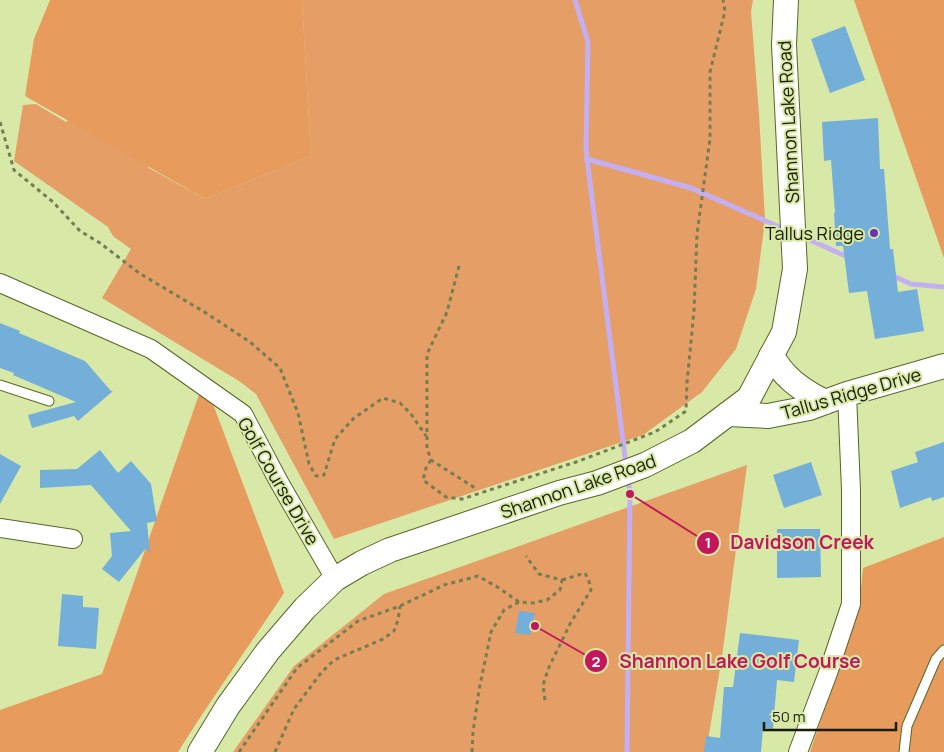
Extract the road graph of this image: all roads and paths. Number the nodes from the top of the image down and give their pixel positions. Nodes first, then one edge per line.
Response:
1 (723, 0) edge
2 (786, 0) edge
3 (0, 122) edge
4 (460, 266) dead end
5 (0, 282) edge
6 (771, 356) junction
7 (944, 366) edge
8 (0, 385) edge
9 (836, 398) junction
10 (49, 401) dead end
11 (728, 414) junction
12 (426, 436) junction
13 (431, 460) junction
14 (475, 488) dead end
15 (0, 528) edge
16 (72, 539) dead end
17 (526, 556) dead end
18 (335, 579) junction
19 (562, 580) junction
20 (518, 602) junction
21 (400, 606) junction
22 (944, 650) edge
23 (545, 700) dead end
24 (200, 752) edge
25 (239, 752) edge
26 (275, 752) edge
27 (472, 752) edge
28 (798, 752) edge
29 (904, 752) edge

1 - 13 path
2 - 6 main road, Shannon Lake Road
3 - 12 path
4 - 12 path
5 - 18 street, Golf Course Drive
6 - 9 main road
6 - 11 main road, Shannon Lake Road
7 - 9 main road, Tallus Ridge Drive
8 - 10 lane
9 - 11 main road, Tallus Ridge Drive
9 - 28 street
11 - 18 main road, Shannon Lake Road
12 - 13 path
13 - 14 path
15 - 16 street
17 - 19 path
18 - 24 main road, Shannon Lake Road
19 - 20 path
19 - 23 path
20 - 21 path
20 - 27 path
21 - 25 path
21 - 26 path
22 - 29 lane

